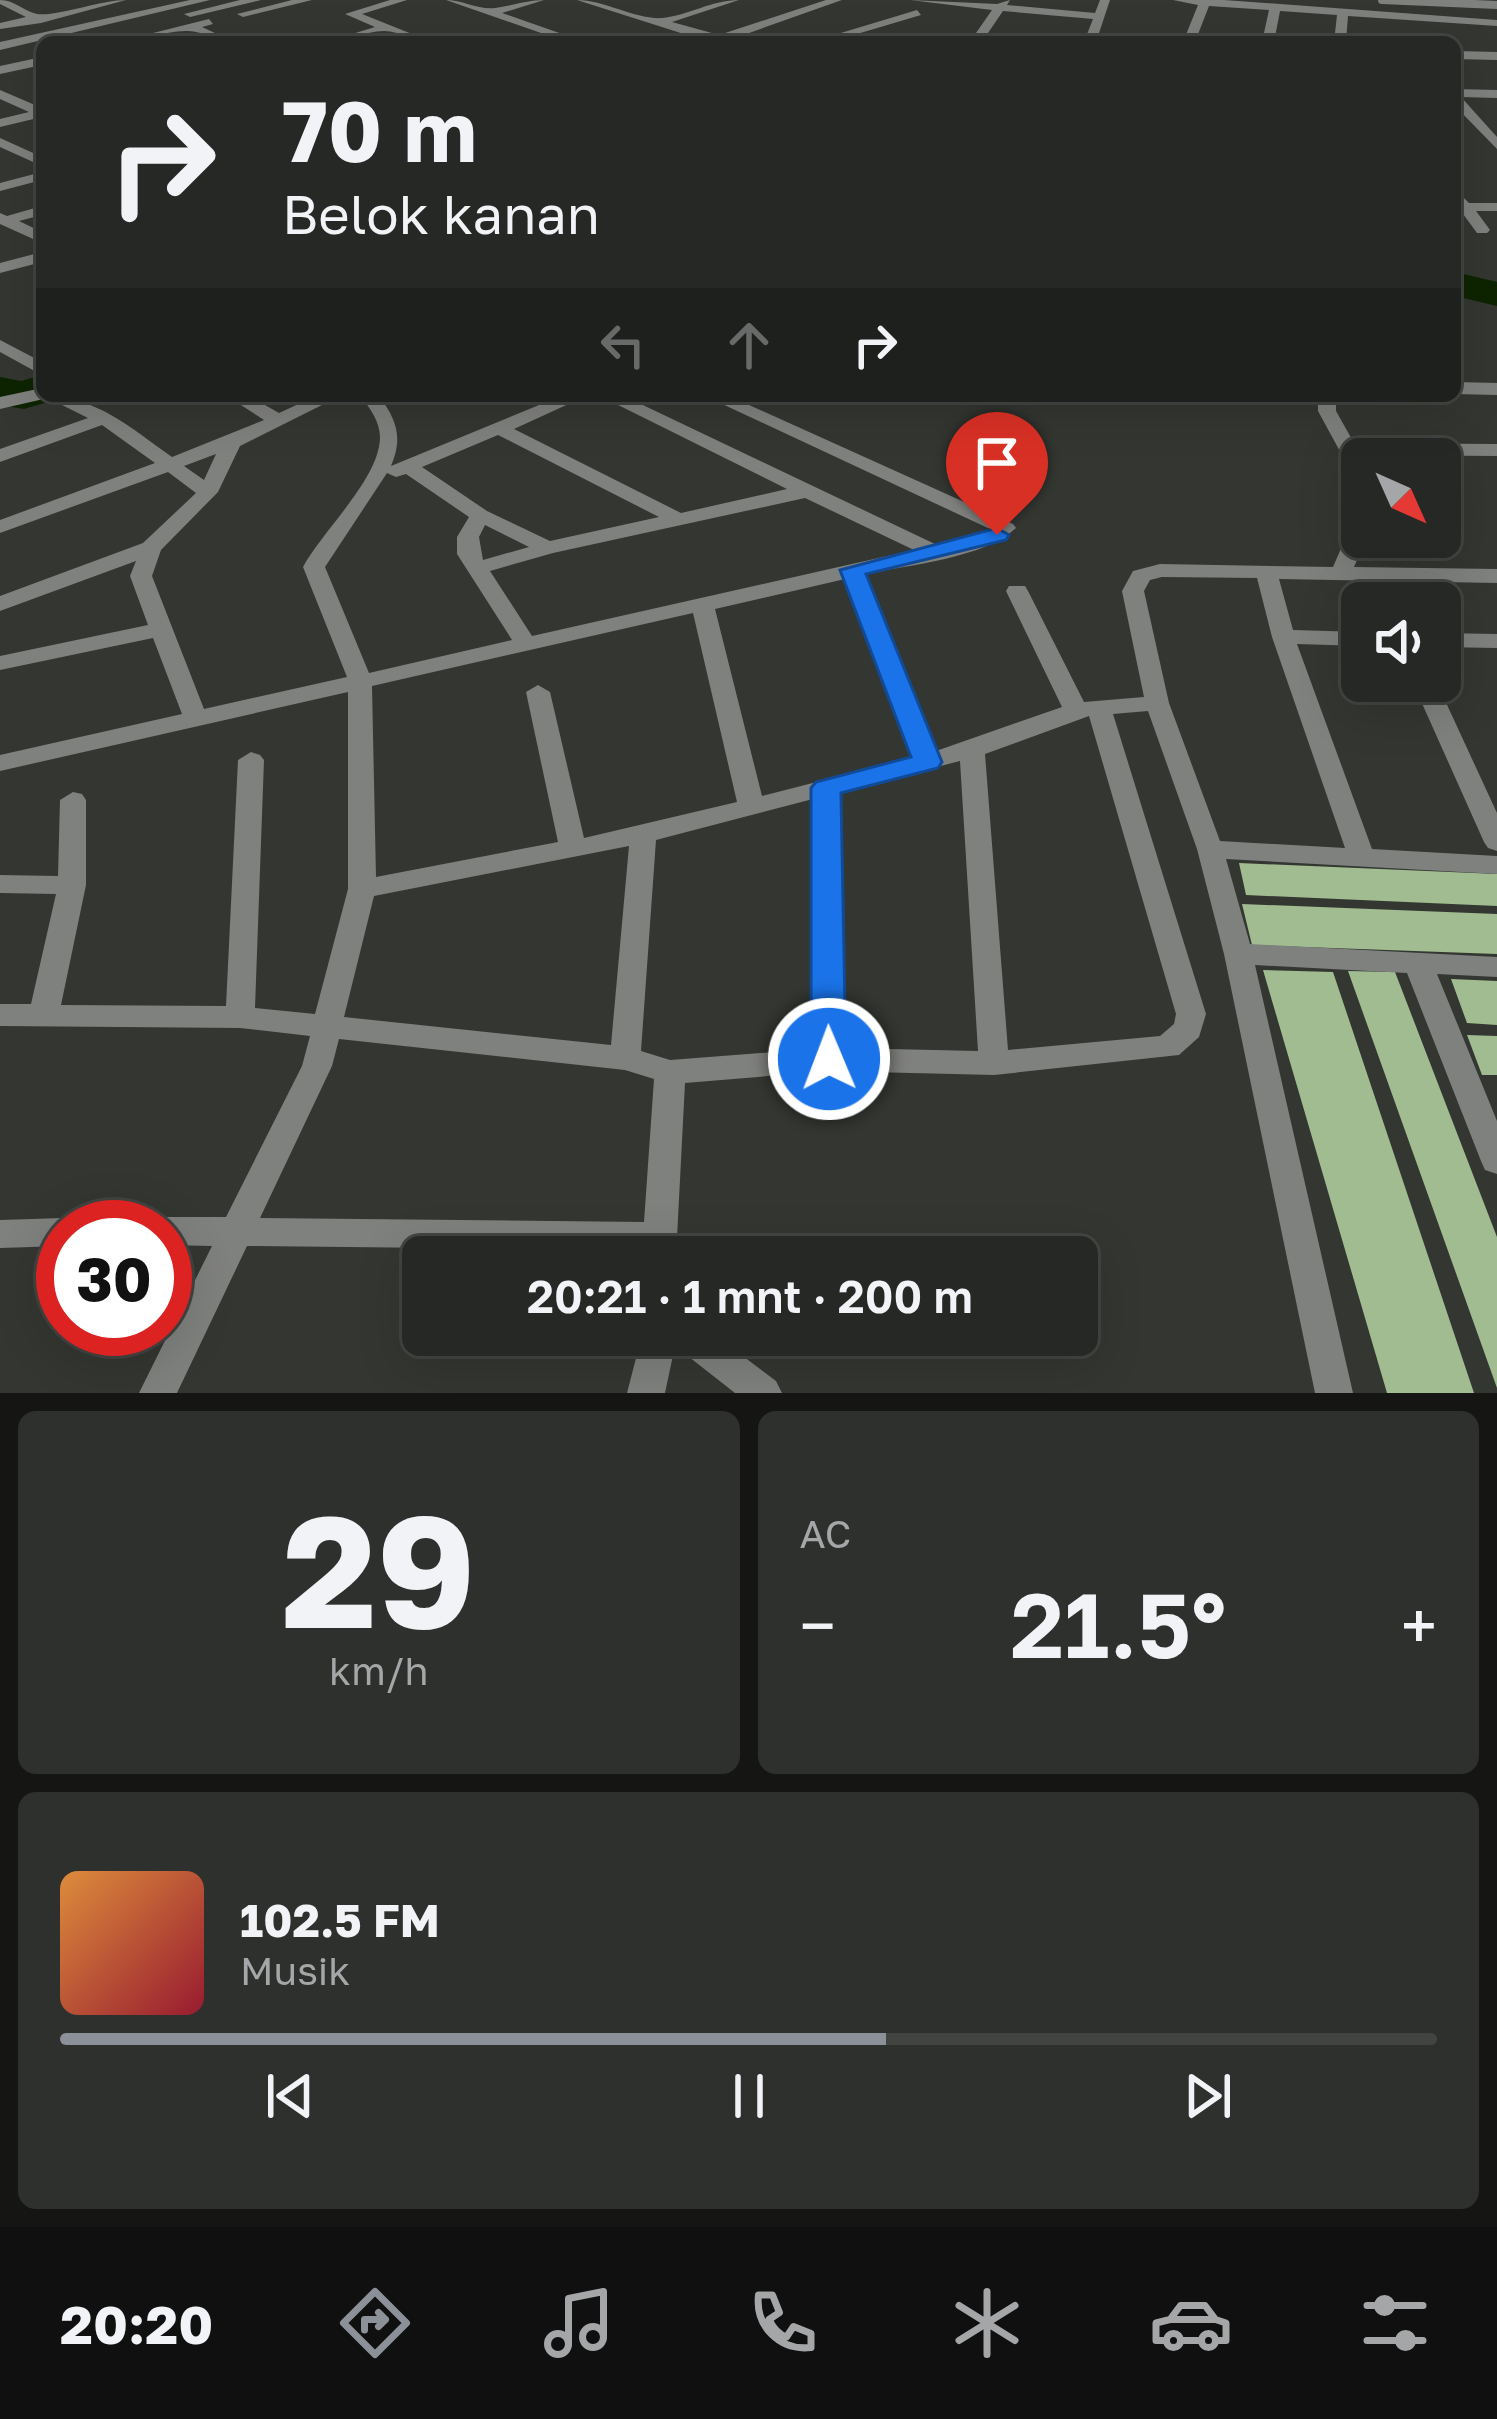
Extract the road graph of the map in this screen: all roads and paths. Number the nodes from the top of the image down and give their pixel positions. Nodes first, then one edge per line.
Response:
1 (45, 0) edge
2 (121, 0) edge
3 (205, 0) edge
4 (256, 0) edge
5 (307, 0) edge
6 (402, 0) edge
7 (451, 0) edge
8 (539, 0) edge
9 (582, 0) edge
10 (643, 0) edge
11 (734, 0) edge
12 (790, 0) edge
13 (837, 0) edge
14 (1105, 0) edge
15 (1178, 0) edge
16 (1382, 0) edge
17 (1401, 1) edge
18 (934, 2) edge
19 (1204, 2) edge
20 (6, 3) edge
21 (1003, 3) edge
22 (1497, 5) edge
23 (916, 6) edge
24 (818, 7) junction
25 (615, 8) junction
26 (1275, 8) junction
27 (67, 11) junction
28 (490, 13) junction
29 (1343, 14) junction
30 (1096, 16) junction
31 (37, 18) junction
32 (1414, 20) junction
33 (662, 21) junction
34 (1497, 23) edge
35 (0, 26) edge
36 (190, 26) junction
37 (387, 27) junction
38 (911, 27) dead end
39 (558, 35) junction
40 (63, 36) edge
41 (73, 36) edge
42 (76, 36) edge
43 (152, 36) edge
44 (214, 36) edge
45 (354, 36) edge
46 (410, 36) edge
47 (554, 36) edge
48 (561, 36) edge
49 (706, 36) edge
50 (734, 36) edge
51 (838, 36) edge
52 (984, 36) edge
53 (1091, 36) edge
54 (1191, 36) edge
55 (1269, 36) edge
56 (1341, 36) edge
57 (1415, 36) edge
58 (36, 42) edge
59 (0, 46) edge
60 (36, 48) edge
61 (1461, 55) edge
62 (0, 56) edge
63 (1497, 56) edge
64 (36, 62) edge
65 (24, 65) junction
66 (0, 70) edge
67 (36, 70) edge
68 (1461, 80) edge
69 (1497, 81) edge
70 (0, 94) edge
71 (1497, 94) edge
72 (1461, 95) edge
73 (1461, 102) edge
74 (36, 111) edge
75 (36, 114) edge
76 (0, 123) edge
77 (0, 142) edge
78 (1497, 145) edge
79 (36, 159) edge
80 (36, 178) edge
81 (0, 187) edge
82 (1461, 200) edge
83 (1497, 207) edge
84 (36, 212) edge
85 (3, 220) edge
86 (1481, 230) dead end
87 (36, 235) edge
88 (36, 258) edge
89 (0, 268) edge
90 (0, 345) edge
91 (36, 366) edge
92 (1461, 388) edge
93 (1497, 389) edge
94 (36, 395) edge
95 (69, 402) edge
96 (246, 402) edge
97 (318, 402) edge
98 (377, 402) edge
99 (564, 402) edge
100 (622, 402) edge
101 (727, 402) edge
102 (1327, 402) edge
103 (0, 403) edge
104 (104, 418) junction
105 (277, 420) junction
106 (502, 430) junction
107 (1343, 438) edge
108 (232, 442) junction
109 (1461, 450) edge
110 (1497, 450) edge
111 (0, 456) edge
112 (165, 463) junction
113 (409, 467) junction
114 (378, 476) junction
115 (807, 491) junction
116 (208, 492) junction
117 (480, 515) junction
118 (678, 519) junction
119 (0, 527) edge
120 (152, 548) junction
121 (548, 548) junction
122 (934, 552) junction
123 (1347, 558) edge
124 (475, 569) junction
125 (852, 570) junction
126 (1266, 571) junction
127 (1342, 571) junction
128 (1497, 576) edge
129 (1017, 591) dead end
130 (701, 603) junction
131 (0, 604) edge
132 (163, 629) junction
133 (1283, 637) junction
134 (1341, 638) edge
135 (1461, 640) edge
136 (1497, 640) edge
137 (528, 647) junction
138 (0, 663) edge
139 (360, 680) junction
140 (538, 692) dead end
141 (1434, 702) edge
142 (1153, 704) junction
143 (1095, 708) junction
144 (196, 720) junction
145 (973, 750) junction
146 (250, 760) dead end
147 (928, 762) junction
148 (0, 763) edge
149 (826, 788) junction
150 (73, 800) dead end
151 (751, 806) junction
152 (643, 835) junction
153 (1497, 842) edge
154 (1210, 849) junction
155 (573, 850) junction
156 (1363, 858) junction
157 (1497, 866) edge
158 (0, 884) edge
159 (72, 885) junction
160 (362, 889) junction
161 (1238, 954) junction
162 (1418, 964) junction
163 (1497, 967) edge
164 (44, 1013) junction
165 (0, 1016) edge
166 (240, 1016) junction
167 (330, 1025) junction
168 (625, 1058) junction
169 (829, 1059) junction
170 (994, 1063) junction
171 (670, 1072) junction
172 (1482, 1094) edge
173 (1497, 1161) edge
174 (192, 1231) edge
175 (241, 1232) junction
176 (36, 1233) edge
177 (0, 1234) edge
178 (659, 1236) edge
179 (402, 1237) edge
180 (655, 1356) edge
181 (716, 1356) edge
182 (158, 1393) edge
183 (646, 1393) edge
184 (764, 1393) edge
185 (1334, 1393) edge

1 - 20 street
1 - 27 street
2 - 27 street
3 - 41 street
4 - 42 street
5 - 36 street
6 - 37 street
7 - 28 street
8 - 28 street
9 - 25 street
10 - 25 street
11 - 33 street
12 - 24 street
13 - 24 street
14 - 30 street
15 - 19 street
16 - 17 lane
17 - 22 lane
18 - 21 street
18 - 23 street
19 - 26 street
19 - 54 street
20 - 31 street
21 - 30 street
21 - 52 street
23 - 38 street
23 - 51 street
24 - 50 street
25 - 33 street
26 - 29 street
26 - 55 street
27 - 31 street
28 - 39 street
29 - 32 street
29 - 56 street
30 - 53 street
31 - 35 street
31 - 40 street
32 - 34 street
32 - 57 street
33 - 49 street
36 - 43 street
36 - 44 street
37 - 45 street
37 - 46 street
39 - 47 street
39 - 48 street
58 - 59 street
60 - 62 street
61 - 63 street
64 - 65 street
65 - 66 street
65 - 67 street
68 - 69 street
70 - 74 street
71 - 72 street
73 - 78 street
75 - 76 street
77 - 79 street
80 - 81 street
82 - 83 street
82 - 86 street
84 - 85 street
85 - 87 street
88 - 89 street
90 - 91 street
92 - 93 lane
94 - 103 street
95 - 104 street
96 - 105 street
97 - 105 street
98 - 114 street
99 - 106 street
100 - 115 street
101 - 122 street
102 - 107 street
104 - 111 street
104 - 112 street
105 - 108 street
106 - 113 street
106 - 118 street
108 - 112 street
108 - 116 street
109 - 110 street
112 - 116 street
112 - 119 street
113 - 114 street
113 - 117 street
114 - 139 street
115 - 118 street
115 - 122 street
116 - 120 street
117 - 121 street
117 - 124 street
118 - 121 street
120 - 131 street
120 - 132 street
121 - 124 street
122 - 125 street
123 - 127 street
124 - 137 street
125 - 130 street
125 - 147 street
126 - 127 street
126 - 133 street
126 - 142 street
127 - 128 street
129 - 143 street
130 - 137 street
130 - 151 street
132 - 138 street
132 - 144 street
133 - 134 street
133 - 156 street
135 - 136 street
137 - 139 street
139 - 144 street
139 - 160 street
140 - 155 street
141 - 153 street
142 - 143 street
142 - 154 street
143 - 145 street
143 - 170 street
144 - 148 street
145 - 147 street
145 - 170 street
146 - 166 street
147 - 149 street
149 - 151 street
149 - 169 street
150 - 159 street
151 - 152 street
152 - 155 street
152 - 168 street
154 - 156 street
154 - 161 street
155 - 160 street
156 - 157 street
158 - 159 street
159 - 164 street
160 - 167 street
161 - 162 street
161 - 185 street
162 - 163 street
162 - 172 street
164 - 165 street
164 - 166 street
166 - 167 street
167 - 168 street
167 - 175 street
168 - 171 street
169 - 170 street
169 - 171 street
171 - 178 street
172 - 173 street
174 - 175 street
175 - 179 street
175 - 182 street
176 - 177 street
180 - 183 street
181 - 184 street

